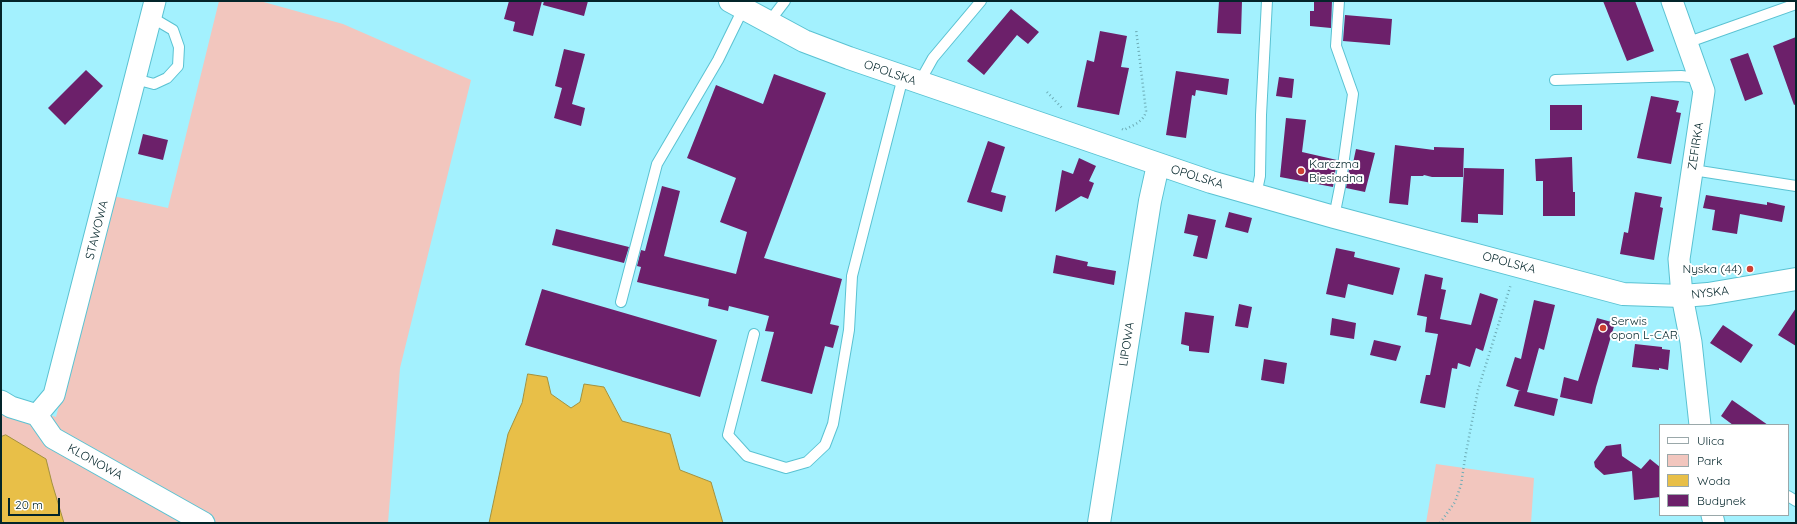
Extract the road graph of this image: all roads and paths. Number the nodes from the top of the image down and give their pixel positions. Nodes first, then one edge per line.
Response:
1 (785, 1) edge
2 (981, 1) edge
3 (1267, 1) edge
4 (1339, 1) edge
5 (1672, 1) edge
6 (1796, 4) edge
7 (736, 5) edge
8 (153, 9) edge
9 (769, 22) junction
10 (1136, 29) dead end
11 (1686, 43) junction
12 (1700, 78) junction
13 (135, 79) junction
14 (911, 80) junction
15 (1555, 80) dead end
16 (1047, 92) dead end
17 (1066, 111) dead end
18 (1118, 128) dead end
19 (1158, 165) junction
20 (1693, 170) junction
21 (1796, 186) edge
22 (1256, 195) junction
23 (1334, 217) junction
24 (1517, 265) junction
25 (1796, 279) edge
26 (1682, 296) junction
27 (621, 302) dead end
28 (754, 334) dead end
29 (1, 402) edge
30 (37, 415) junction
31 (1700, 424) edge
32 (204, 523) edge
33 (1099, 523) edge
34 (1440, 523) edge

1 - 9 lane
2 - 14 lane
3 - 22 lane
4 - 23 lane
5 - 11 street, ZEFIRKA
6 - 11 lane
7 - 9 street, OPOLSKA
7 - 27 lane
8 - 13 street, STAWOWA
8 - 13 lane
9 - 14 street, OPOLSKA
10 - 18 path
11 - 12 street, ZEFIRKA
12 - 15 lane
12 - 20 street, ZEFIRKA
13 - 30 street, STAWOWA
14 - 19 street, OPOLSKA
14 - 28 lane
16 - 17 path
19 - 22 street, OPOLSKA
19 - 33 street, LIPOWA
20 - 21 lane
20 - 26 street, ZEFIRKA
22 - 23 street, OPOLSKA
23 - 24 street, OPOLSKA
24 - 26 street, OPOLSKA
24 - 34 path
25 - 26 street, NYSKA
26 - 31 street, NYSKA
29 - 30 street
30 - 32 street, KLONOWA

